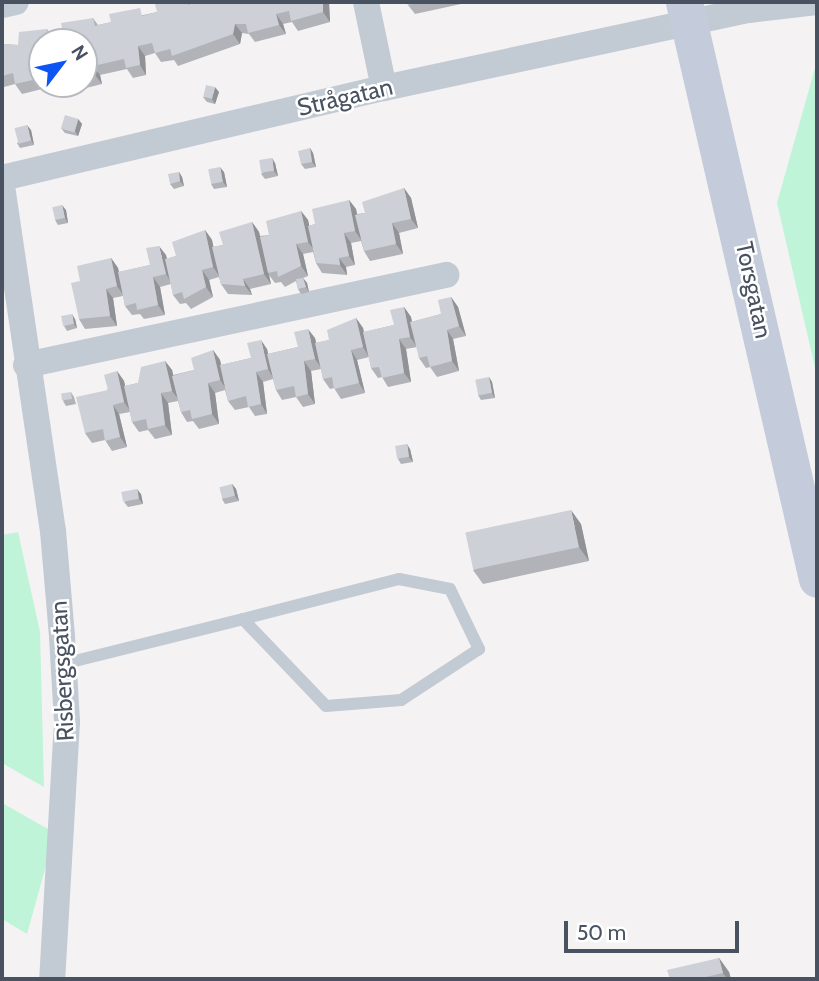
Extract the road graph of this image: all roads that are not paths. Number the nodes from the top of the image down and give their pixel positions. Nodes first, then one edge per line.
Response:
1 (16, 2) edge
2 (366, 2) edge
3 (817, 2) edge
4 (2, 5) edge
5 (687, 12) edge
6 (384, 88) junction
7 (2, 178) edge
8 (2, 187) edge
9 (446, 275) dead end
10 (26, 365) junction
11 (817, 579) edge
12 (243, 619) junction
13 (64, 664) junction
14 (52, 979) edge

1 - 4 street
2 - 6 street
3 - 5 street, Strågatan
5 - 6 street, Strågatan
5 - 11 main road, Torsgatan
6 - 7 street, Strågatan
8 - 10 street, Risbergsgatan
9 - 10 street
10 - 13 street, Risbergsgatan
12 - 12 lane
12 - 13 lane
13 - 14 street, Risbergsgatan

